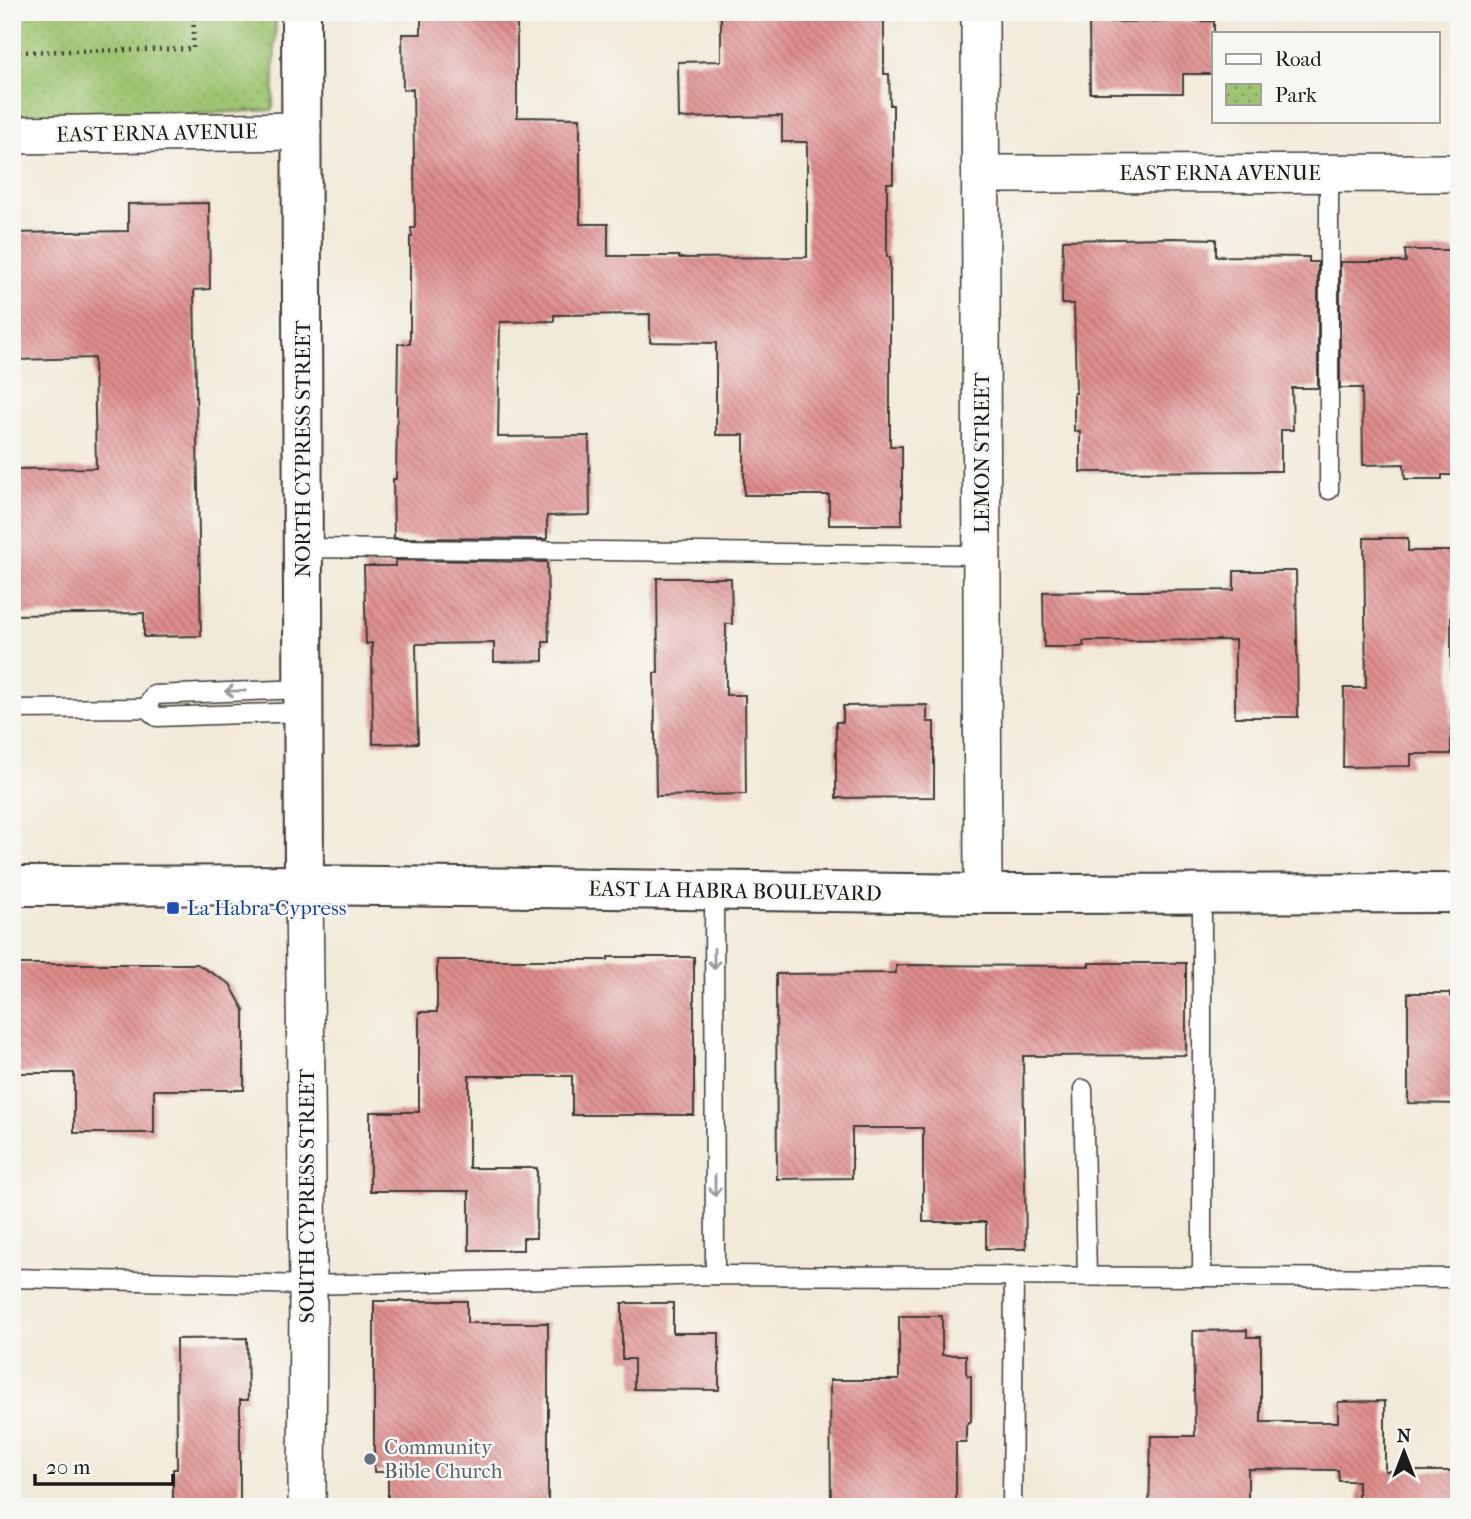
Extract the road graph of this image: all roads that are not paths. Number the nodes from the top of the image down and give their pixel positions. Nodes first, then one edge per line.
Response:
1 (301, 12) edge
2 (980, 12) edge
3 (302, 131) junction
4 (12, 135) edge
5 (1329, 173) junction
6 (1459, 173) edge
7 (982, 174) junction
8 (1329, 490) dead end
9 (303, 548) junction
10 (982, 555) junction
11 (304, 700) junction
12 (12, 709) edge
13 (304, 885) junction
14 (12, 886) edge
15 (714, 891) junction
16 (1459, 893) edge
17 (983, 894) junction
18 (1202, 894) junction
19 (1083, 1089) dead end
20 (715, 1275) junction
21 (1014, 1277) junction
22 (1087, 1277) junction
23 (1202, 1277) junction
24 (12, 1278) edge
25 (1459, 1278) edge
26 (308, 1285) junction
27 (307, 1507) edge
28 (1013, 1507) edge

1 - 3 main road, NORTH CYPRESS STREET
2 - 7 street, LEMON STREET
3 - 4 street, EAST ERNA AVENUE
3 - 9 main road, NORTH CYPRESS STREET
5 - 6 street, EAST ERNA AVENUE
5 - 7 street, EAST ERNA AVENUE
5 - 8 lane
7 - 10 street, LEMON STREET
9 - 10 lane
9 - 11 main road, NORTH CYPRESS STREET
10 - 17 street, LEMON STREET
11 - 12 lane
11 - 13 main road, NORTH CYPRESS STREET
13 - 14 main road, EAST LA HABRA BOULEVARD
13 - 15 main road, EAST LA HABRA BOULEVARD
13 - 26 street, SOUTH CYPRESS STREET
15 - 17 main road, EAST LA HABRA BOULEVARD
15 -> 20 lane
16 - 18 main road, EAST LA HABRA BOULEVARD
17 - 18 main road, EAST LA HABRA BOULEVARD
18 - 23 lane
19 - 22 lane
20 - 21 lane
20 - 26 lane
21 - 22 lane
21 - 28 lane
22 - 23 lane
23 - 25 lane
24 - 26 lane
26 - 27 street, SOUTH CYPRESS STREET

